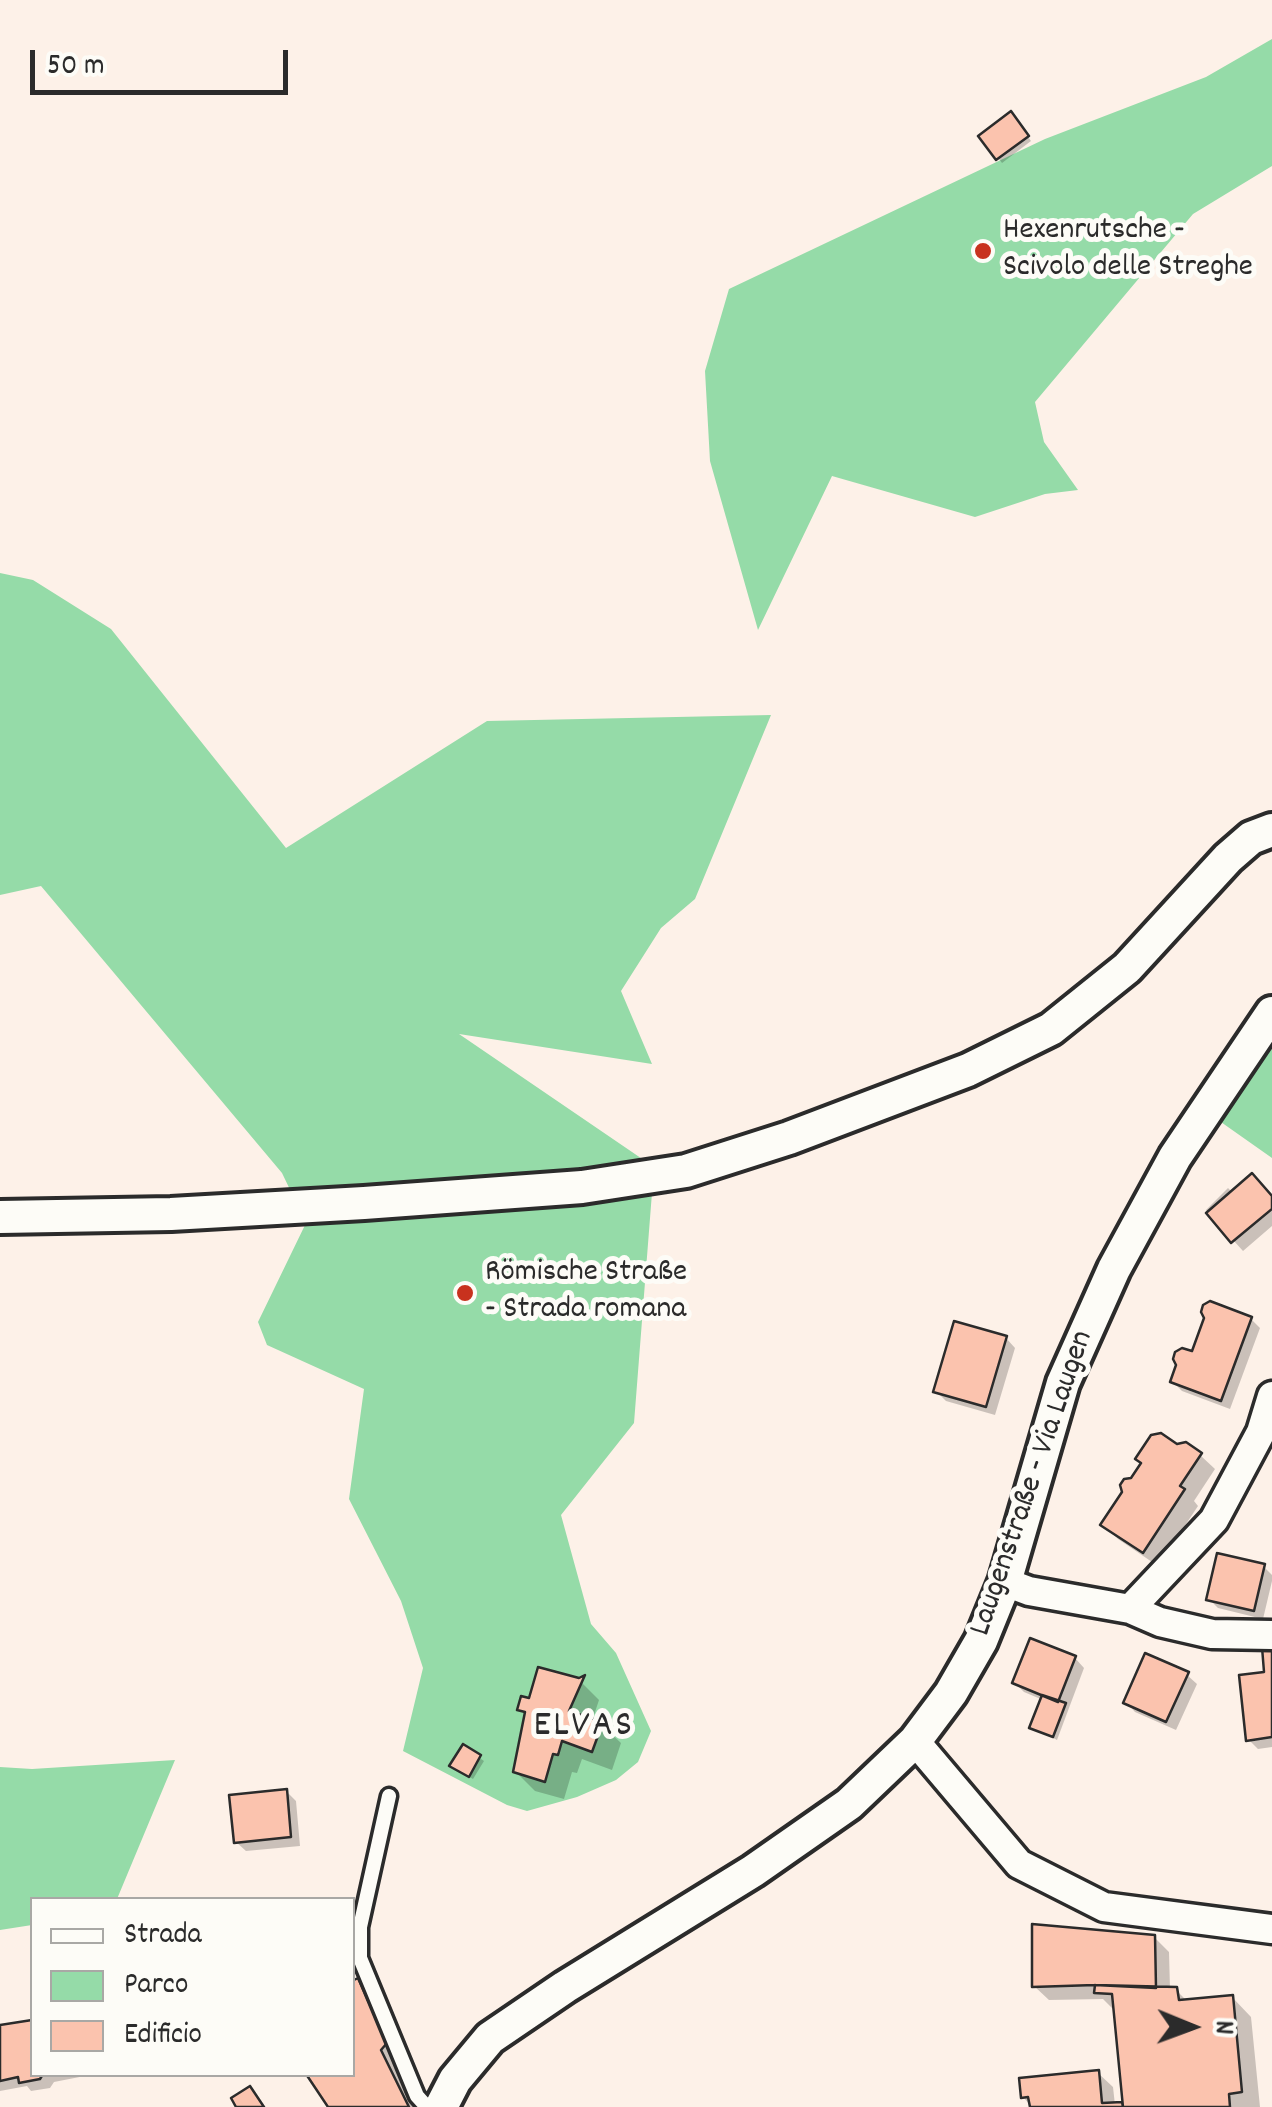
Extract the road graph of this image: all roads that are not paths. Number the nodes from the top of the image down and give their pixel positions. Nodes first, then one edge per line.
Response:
1 (1272, 830) edge
2 (1272, 1014) edge
3 (0, 1217) edge
4 (1272, 1396) edge
5 (1005, 1582) junction
6 (1130, 1609) junction
7 (1272, 1635) edge
8 (915, 1741) junction
9 (389, 1796) dead end
10 (1272, 1929) edge
11 (427, 2107) edge
12 (441, 2107) edge

1 - 3 street
2 - 5 street, Laugenstraße - Via Laugen
4 - 6 street
5 - 6 street
5 - 8 street, Laugenstraße - Via Laugen
6 - 7 street
8 - 10 street
8 - 12 street, Laugenstraße - Via Laugen
9 - 11 lane

